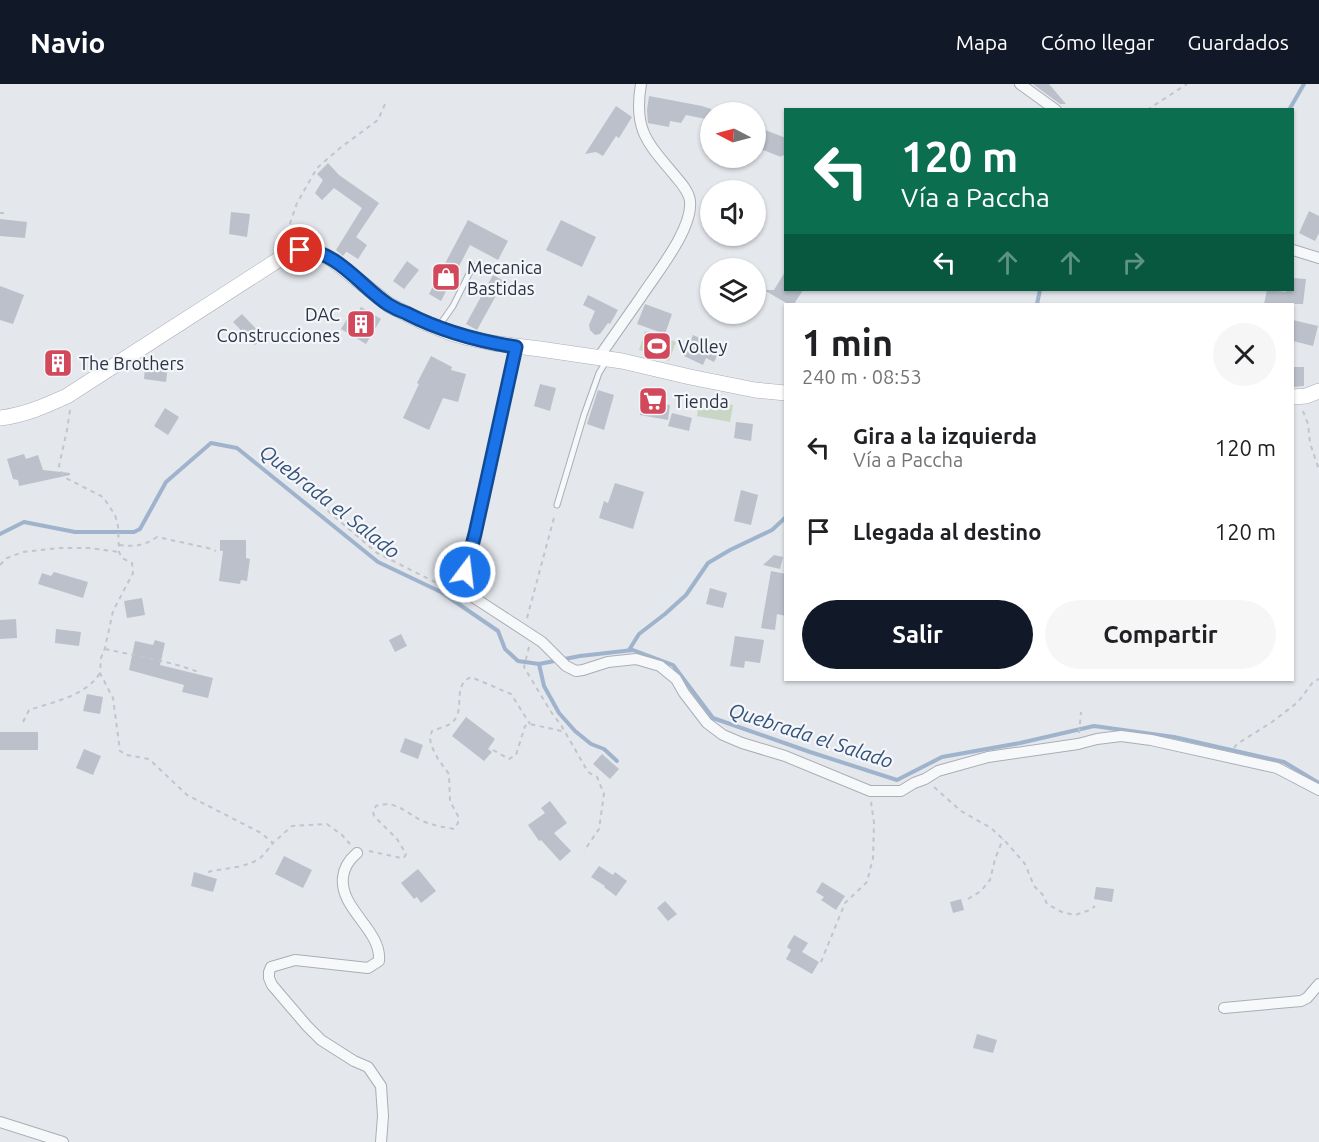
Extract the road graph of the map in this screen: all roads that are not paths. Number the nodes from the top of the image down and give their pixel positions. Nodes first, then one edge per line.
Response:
1 (642, 84) edge
2 (1020, 84) edge
3 (1053, 108) edge
4 (1294, 250) edge
5 (1319, 258) edge
6 (473, 266) dead end
7 (438, 328) junction
8 (516, 347) junction
9 (603, 358) junction
10 (1319, 391) edge
11 (784, 393) edge
12 (1295, 397) edge
13 (0, 418) edge
14 (557, 505) road end
15 (1319, 790) edge
16 (357, 853) road end
17 (1319, 984) edge
18 (1224, 1008) dead end
19 (0, 1122) edge
20 (63, 1142) edge
21 (381, 1142) edge

1 - 9 street
2 - 3 street
4 - 5 street
6 - 7 lane
7 - 8 main road
7 - 13 main road
8 - 9 main road
8 - 15 street
9 - 11 main road
9 - 14 lane
10 - 12 main road
16 - 21 street
17 - 18 street
19 - 20 street

